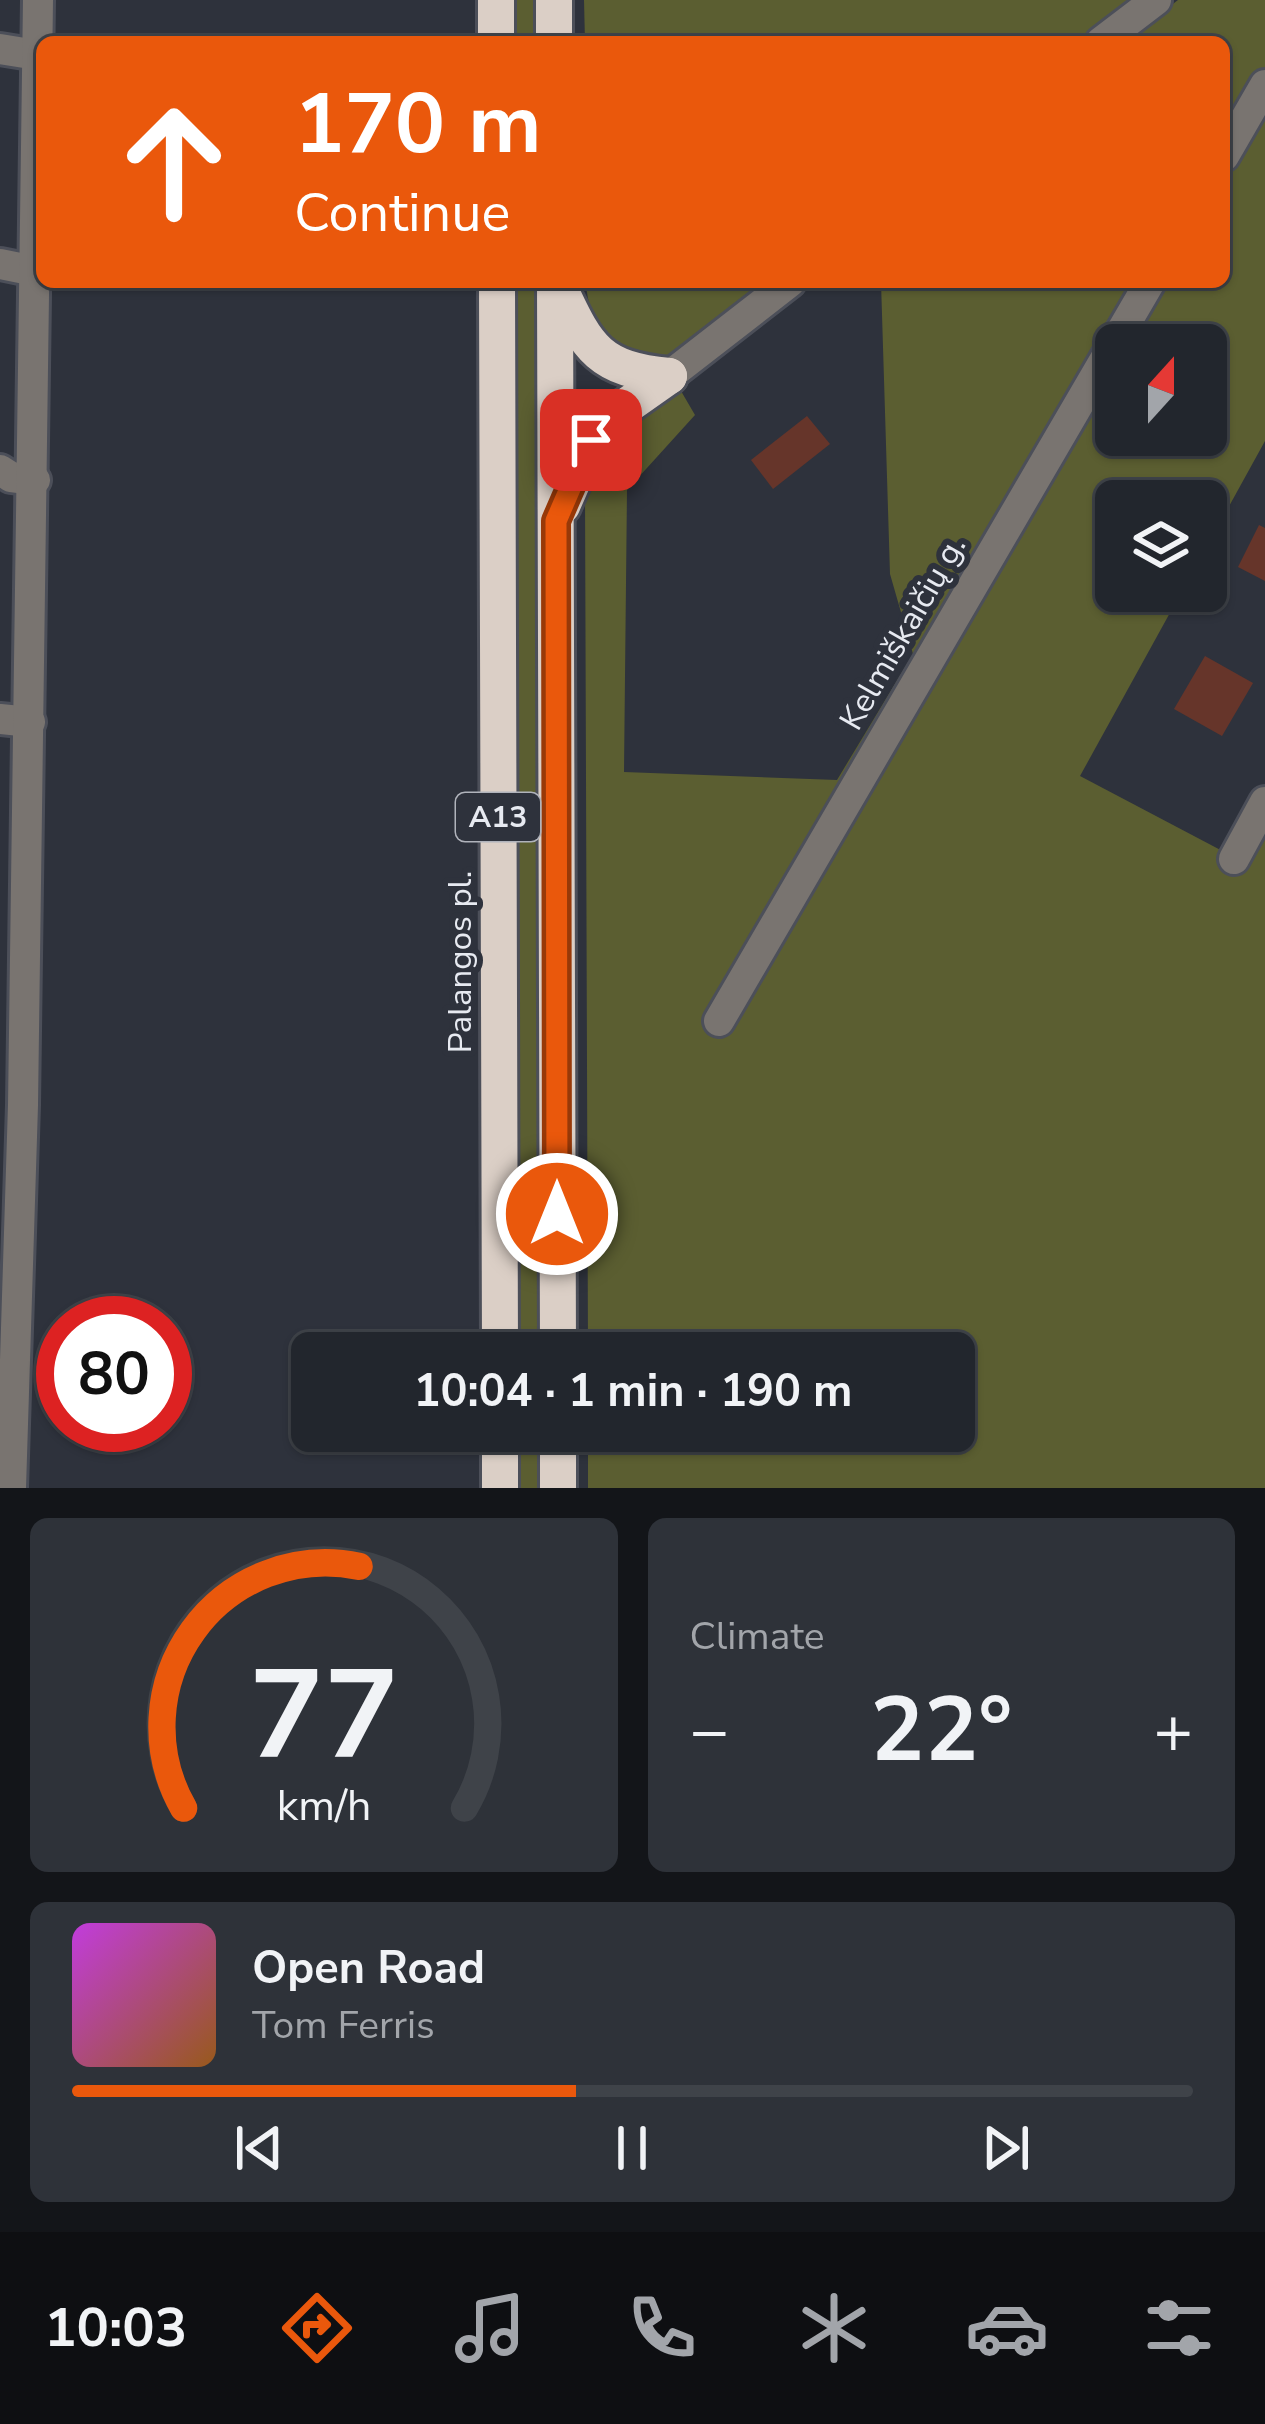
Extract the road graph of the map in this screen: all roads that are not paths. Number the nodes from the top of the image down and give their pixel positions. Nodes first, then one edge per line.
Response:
1 (38, 0) edge
2 (496, 0) edge
3 (554, 0) edge
4 (1156, 0) edge
5 (38, 36) edge
6 (496, 36) edge
7 (554, 36) edge
8 (1109, 36) edge
9 (0, 49) edge
10 (36, 55) edge
11 (1265, 85) edge
12 (1230, 145) edge
13 (36, 199) edge
14 (0, 264) edge
15 (35, 271) junction
16 (497, 288) edge
17 (556, 288) edge
18 (559, 288) edge
19 (782, 288) edge
20 (1147, 288) edge
21 (669, 376) junction
22 (0, 470) edge
23 (35, 480) junction
24 (556, 521) junction
25 (15, 720) edge
26 (1265, 802) edge
27 (1234, 859) dead end
28 (719, 1021) dead end
29 (12, 1105) edge
30 (500, 1332) edge
31 (558, 1332) edge
32 (7, 1419) edge
33 (500, 1452) edge
34 (558, 1452) edge
35 (11, 1488) edge
36 (500, 1488) edge
37 (558, 1488) edge

1 - 5 street
2 - 6 highway
3 - 7 highway
4 - 8 street
9 - 10 street
11 - 12 street
13 - 15 street
14 - 15 street
15 - 23 street
16 - 30 highway, Palangos pl. / A13
17 - 24 highway, A13
18 - 21 highway
19 - 21 street
20 - 28 street, Kelmiškaičių g.
21 - 24 highway
22 - 23 street
23 - 25 street
24 - 31 highway, A13
25 - 29 street
26 - 27 street
29 - 32 street
32 - 35 street
33 - 36 highway
34 - 37 highway

